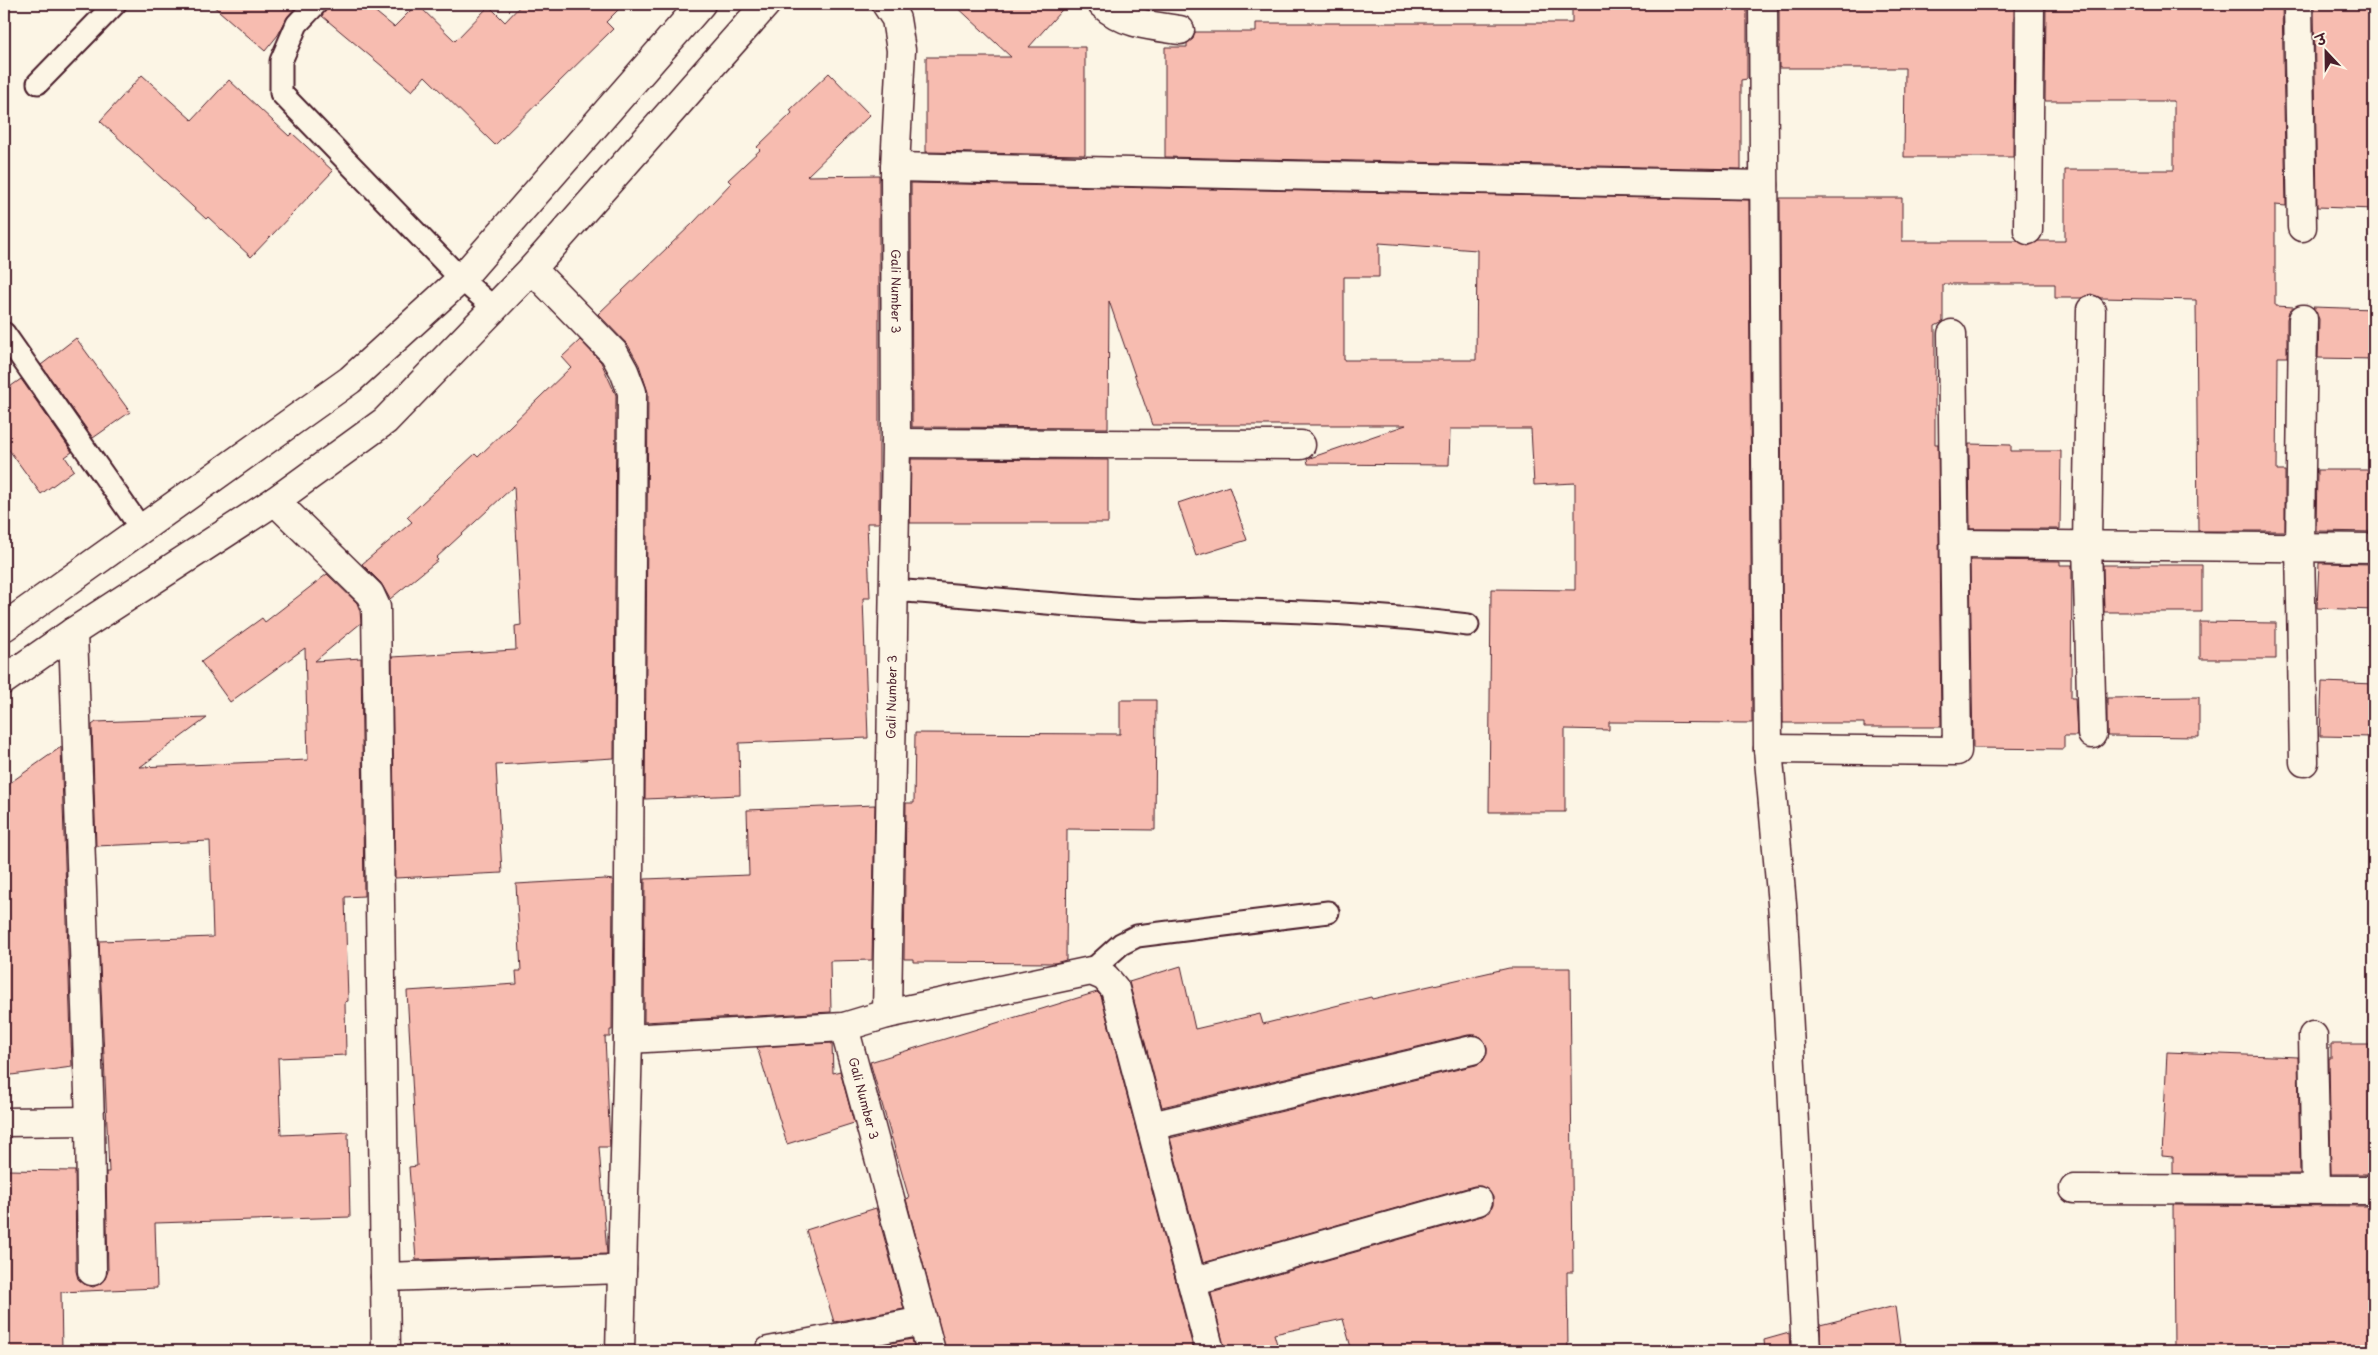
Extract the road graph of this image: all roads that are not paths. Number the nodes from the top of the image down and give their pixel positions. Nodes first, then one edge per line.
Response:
1 (115, 4) edge
2 (316, 4) edge
3 (701, 4) edge
4 (766, 4) edge
5 (886, 4) edge
6 (1102, 4) edge
7 (1763, 4) edge
8 (2030, 4) edge
9 (2298, 4) edge
10 (1180, 30) dead end
11 (38, 83) dead end
12 (895, 167) junction
13 (1764, 185) junction
14 (2302, 227) dead end
15 (2028, 230) dead end
16 (532, 269) junction
17 (461, 279) junction
18 (495, 309) junction
19 (2090, 310) dead end
20 (2303, 319) dead end
21 (4, 333) edge
22 (1952, 334) dead end
23 (896, 443) junction
24 (1301, 445) dead end
25 (275, 501) junction
26 (142, 530) junction
27 (1956, 544) junction
28 (2087, 544) junction
29 (2300, 546) junction
30 (2374, 548) edge
31 (894, 590) junction
32 (1468, 625) dead end
33 (4, 627) edge
34 (73, 632) junction
35 (4, 680) edge
36 (2092, 734) dead end
37 (1768, 749) junction
38 (2304, 762) dead end
39 (1328, 912) dead end
40 (1091, 970) junction
41 (887, 1014) junction
42 (844, 1027) junction
43 (2313, 1036) dead end
44 (628, 1038) junction
45 (1472, 1050) dead end
46 (90, 1121) junction
47 (4, 1122) edge
48 (1151, 1126) junction
49 (2074, 1190) dead end
50 (2316, 1190) junction
51 (2374, 1190) edge
52 (1478, 1200) dead end
53 (622, 1269) junction
54 (92, 1271) dead end
55 (385, 1277) junction
56 (1192, 1282) junction
57 (923, 1321) junction
58 (386, 1351) edge
59 (620, 1351) edge
60 (770, 1351) edge
61 (931, 1351) edge
62 (1210, 1351) edge
63 (1806, 1351) edge

1 - 11 lane
2 - 17 lane
3 - 17 street
4 - 16 street
5 - 12 street, Gali Number 3
6 - 10 street
7 - 13 street
8 - 15 street
9 - 14 street
12 - 13 street
12 - 23 street, Gali Number 3
13 - 37 street
16 - 18 street
16 - 44 street
17 - 18 lane
17 - 26 street
18 - 25 street
19 - 28 street
20 - 29 street
21 - 26 lane
22 - 27 street
23 - 24 street
23 - 31 street, Gali Number 3
25 - 34 street
25 - 55 street
26 - 33 street
27 - 28 street
27 - 37 street
28 - 29 street
28 - 36 street
29 - 30 street
29 - 38 street
31 - 32 lane
31 - 41 street, Gali Number 3
34 - 35 street
34 - 46 street
37 - 63 street
39 - 40 lane
40 - 41 street
40 - 48 street
41 - 42 street
42 - 44 street
42 - 57 street, Gali Number 3
43 - 50 street
44 - 53 street
45 - 48 street
46 - 47 street
46 - 54 street
48 - 56 street
49 - 50 street
50 - 51 street
52 - 56 street
53 - 55 street
53 - 59 street
55 - 58 street
56 - 62 street
57 - 60 street
57 - 61 street, Gali Number 3

